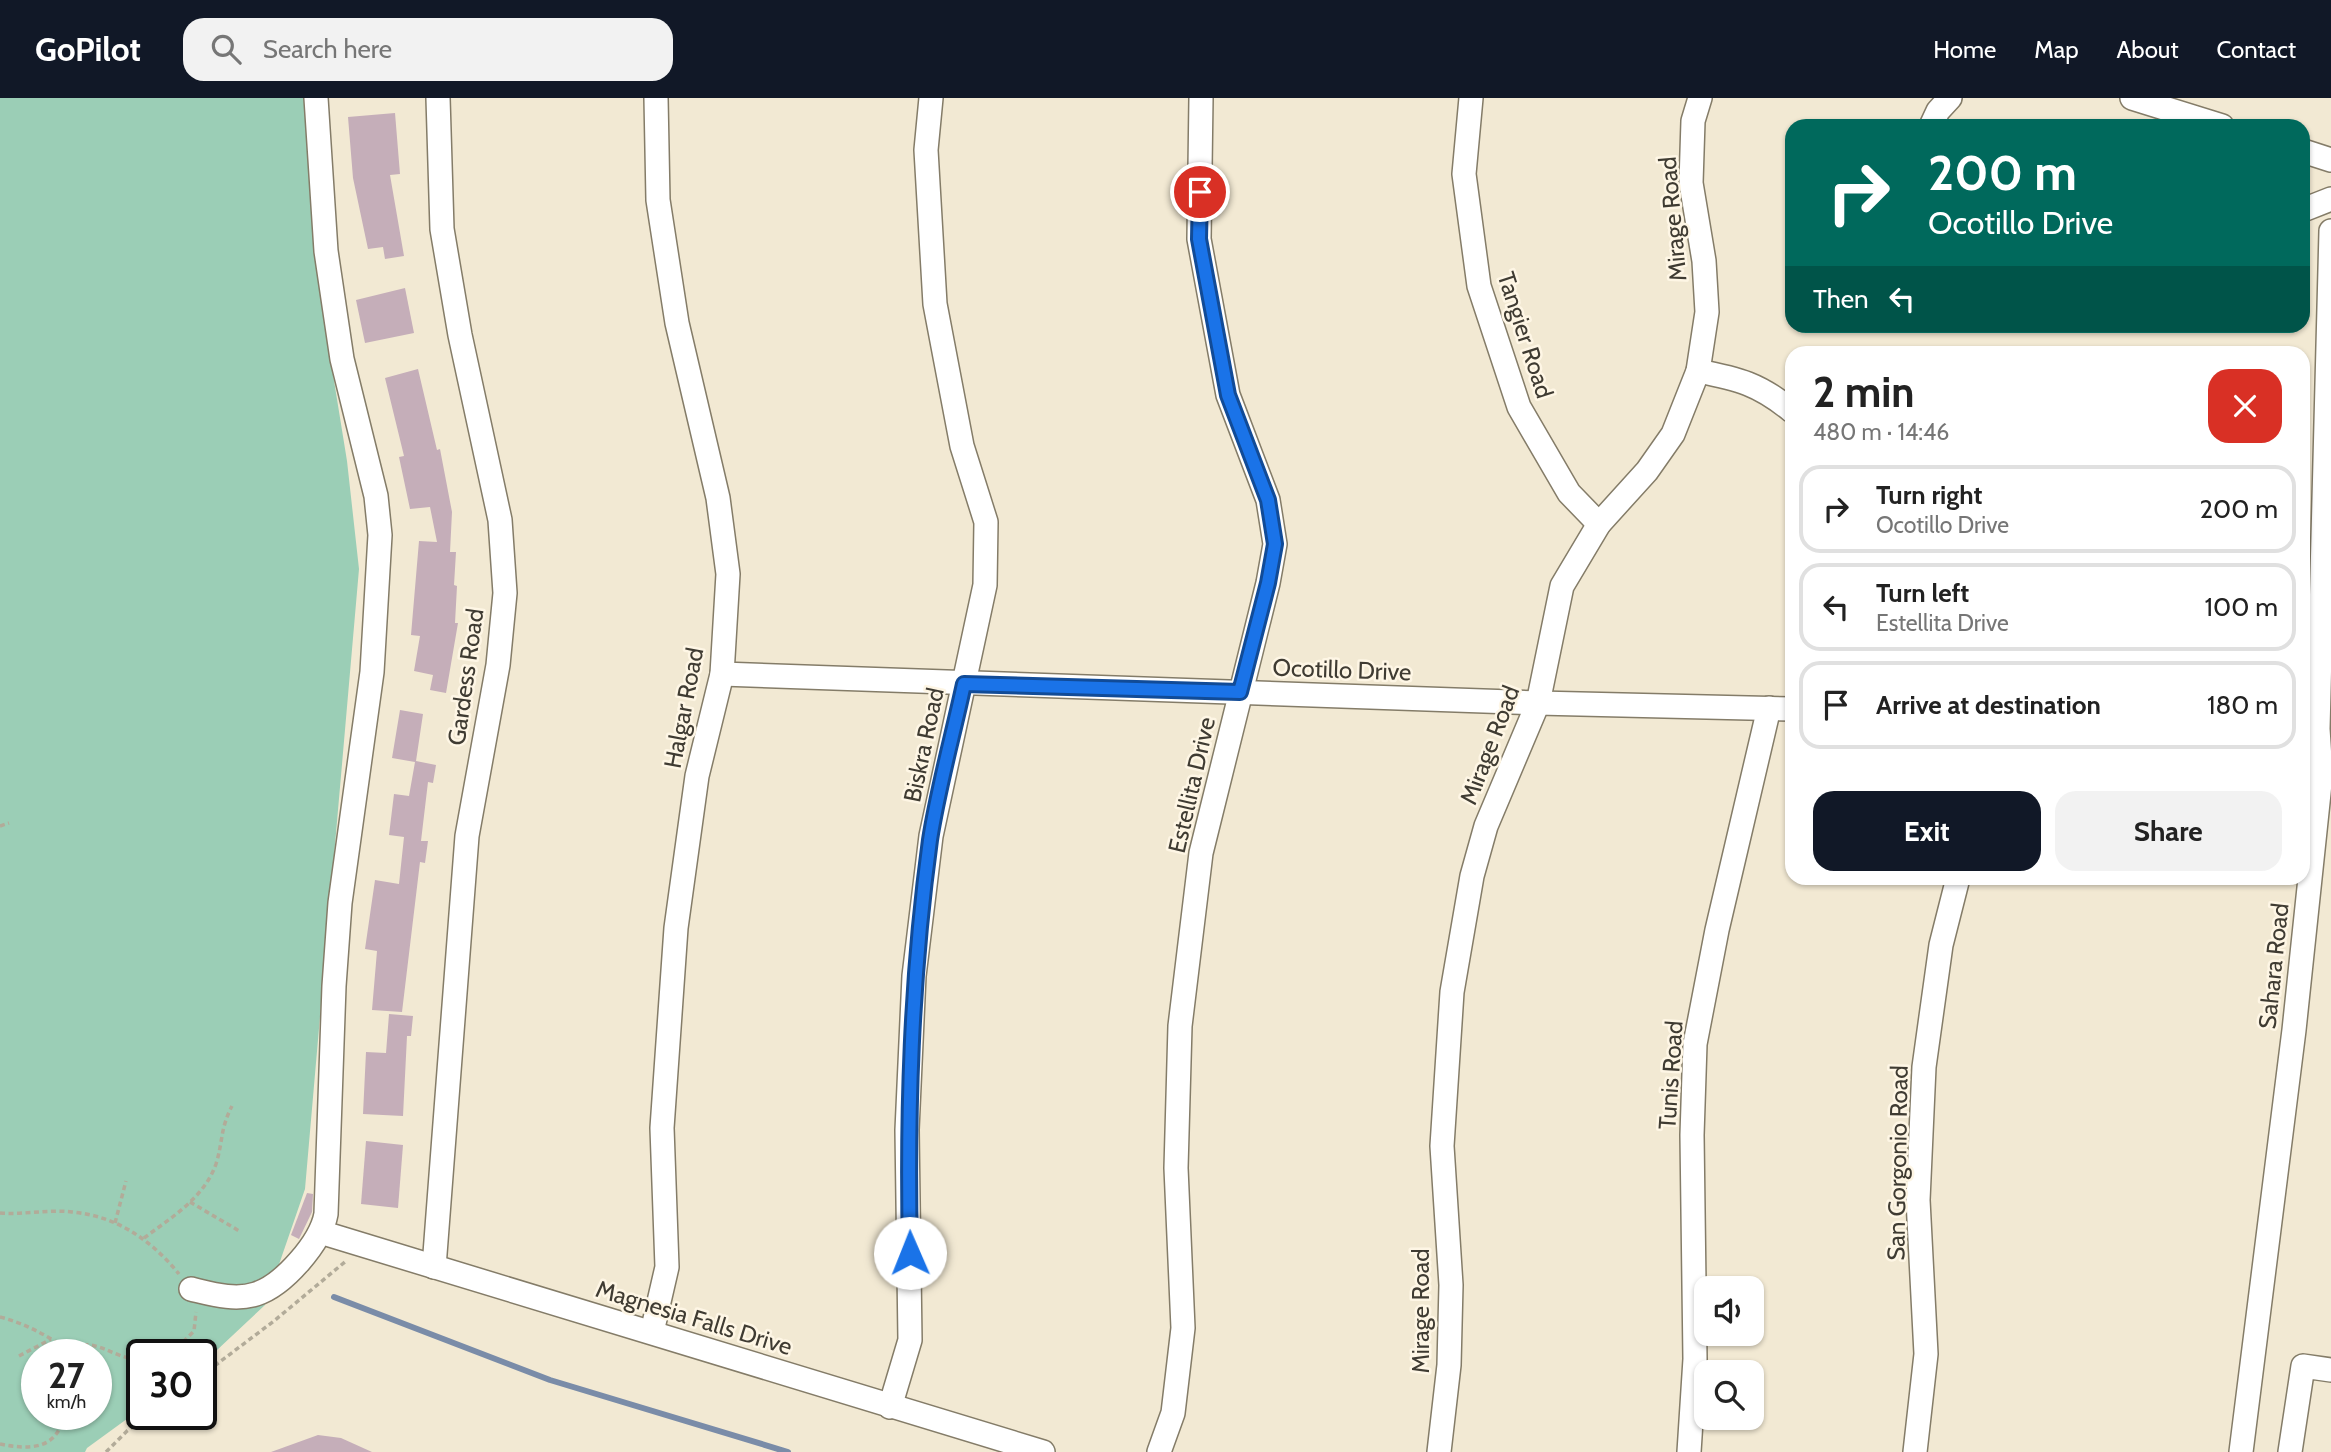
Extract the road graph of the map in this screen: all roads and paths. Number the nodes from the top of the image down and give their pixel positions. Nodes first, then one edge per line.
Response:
1 (316, 98) edge
2 (438, 98) edge
3 (656, 98) edge
4 (931, 98) edge
5 (1201, 98) edge
6 (1471, 98) edge
7 (1700, 98) edge
8 (1950, 98) edge
9 (2132, 98) edge
10 (1934, 119) edge
11 (2200, 119) edge
12 (2310, 153) edge
13 (2331, 160) edge
14 (2331, 200) edge
15 (2310, 207) edge
16 (2331, 231) edge
17 (1698, 371) junction
18 (1785, 405) edge
19 (2320, 449) edge
20 (1599, 524) junction
21 (722, 674) junction
22 (964, 684) junction
23 (1240, 692) junction
24 (1538, 703) junction
25 (1769, 708) junction
26 (1785, 709) edge
27 (2318, 731) edge
28 (9, 823) dead end
29 (0, 826) edge
30 (2323, 838) edge
31 (1956, 885) edge
32 (232, 1106) dead end
33 (126, 1181) dead end
34 (190, 1202) junction
35 (0, 1213) edge
36 (115, 1223) junction
37 (241, 1232) dead end
38 (330, 1235) dead end
39 (144, 1238) junction
40 (363, 1245) junction
41 (434, 1267) junction
42 (191, 1289) junction
43 (0, 1317) edge
44 (652, 1332) junction
45 (51, 1339) edge
46 (186, 1339) edge
47 (217, 1364) edge
48 (2331, 1370) edge
49 (890, 1407) junction
50 (60, 1430) edge
51 (128, 1430) edge
52 (0, 1444) edge
53 (106, 1452) edge
54 (1043, 1452) edge
55 (1159, 1452) edge
56 (1440, 1452) edge
57 (1689, 1452) edge
58 (1915, 1452) edge
59 (2241, 1452) edge
60 (2290, 1452) edge

1 - 42 street
2 - 41 street, Gardess Road
3 - 21 street, Halgar Road
4 - 22 street, Biskra Road
5 - 23 street, Estellita Drive
6 - 20 street, Tangier Road
7 - 17 street, Mirage Road
8 - 10 street
9 - 11 street
12 - 13 street
14 - 15 street
16 - 19 street, Sahara Road
17 - 18 street
17 - 20 street, Mirage Road
19 - 27 street, Sahara Road
20 - 24 street, Mirage Road
21 - 22 street, Ocotillo Drive
21 - 44 street, Halgar Road
22 - 23 street, Ocotillo Drive
22 - 49 street, Biskra Road
23 - 24 street, Ocotillo Drive
23 - 55 street, Estellita Drive
24 - 25 street, Ocotillo Drive
24 - 56 street, Mirage Road
25 - 26 street, Ocotillo Drive
25 - 57 street, Tunis Road
27 - 30 street, Sahara Road
28 - 29 path
30 - 59 street, Sahara Road
31 - 58 street, San Gorgonio Road
32 - 34 path
33 - 36 path
34 - 37 path
34 - 39 path
35 - 36 path
36 - 39 path
38 - 40 street, Magnesia Falls Drive
39 - 42 path
40 - 41 street, Magnesia Falls Drive
40 - 47 path
41 - 44 street, Magnesia Falls Drive
42 - 46 path
43 - 45 path
44 - 49 street, Magnesia Falls Drive
48 - 60 street
49 - 54 street, Magnesia Falls Drive
50 - 52 path
51 - 53 path

